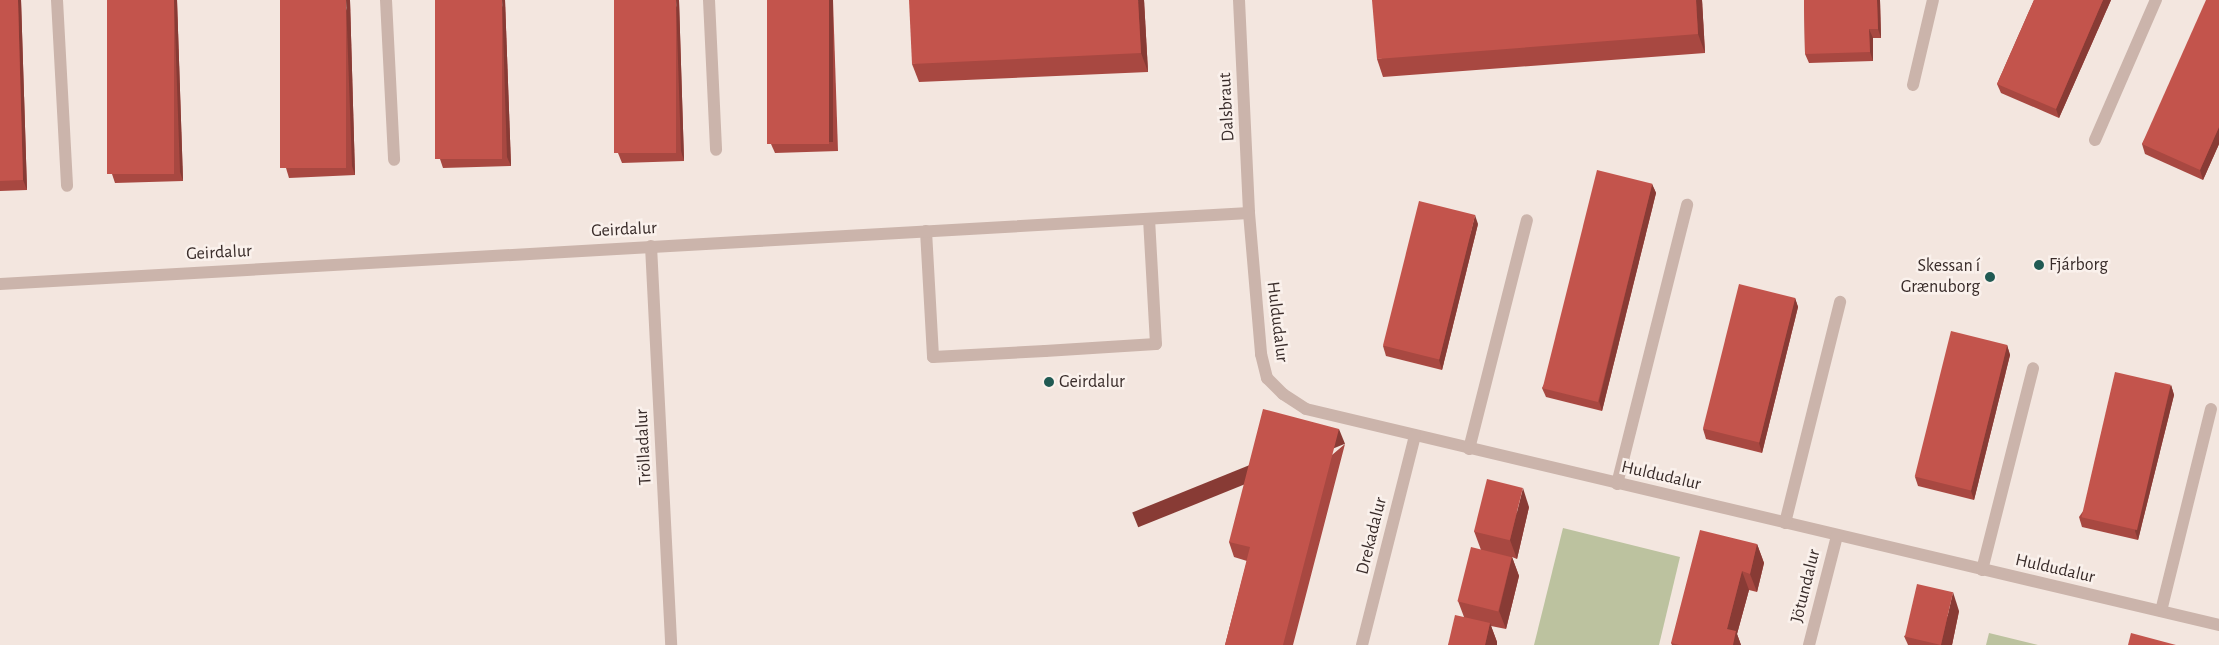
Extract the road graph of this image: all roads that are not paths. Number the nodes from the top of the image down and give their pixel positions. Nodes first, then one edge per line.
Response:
1 (57, 0) edge
2 (386, 0) edge
3 (709, 0) edge
4 (1239, 0) edge
5 (1933, 0) edge
6 (2156, 0) edge
7 (1913, 85) dead end
8 (2095, 140) dead end
9 (716, 150) dead end
10 (394, 160) dead end
11 (67, 186) dead end
12 (1687, 205) dead end
13 (1249, 213) junction
14 (1149, 219) junction
15 (1526, 220) dead end
16 (926, 231) junction
17 (651, 246) junction
18 (0, 284) edge
19 (1840, 302) dead end
20 (2033, 368) dead end
21 (2210, 409) dead end
22 (1415, 436) junction
23 (1469, 449) junction
24 (1617, 484) junction
25 (1785, 523) junction
26 (1837, 536) junction
27 (1982, 570) junction
28 (2160, 611) junction
29 (2219, 625) edge
30 (671, 645) edge
31 (1362, 645) edge
32 (1810, 645) edge

1 - 11 street
2 - 10 street
3 - 9 street
4 - 13 street, Dalsbraut
5 - 7 street
6 - 8 street
12 - 24 street
13 - 14 street, Geirdalur
13 - 22 street, Huldudalur
14 - 16 street, Geirdalur
14 - 16 street
15 - 23 street
16 - 17 street, Geirdalur
17 - 18 street, Geirdalur
17 - 30 street, Trölladalur
19 - 25 street
20 - 27 street
21 - 28 street
22 - 23 street, Huldudalur
22 - 31 street, Drekadalur
23 - 24 street, Huldudalur
24 - 25 street, Huldudalur
25 - 26 street, Huldudalur
26 - 27 street, Huldudalur
26 - 32 street, Jötundalur
27 - 28 street, Huldudalur
28 - 29 street, Huldudalur

